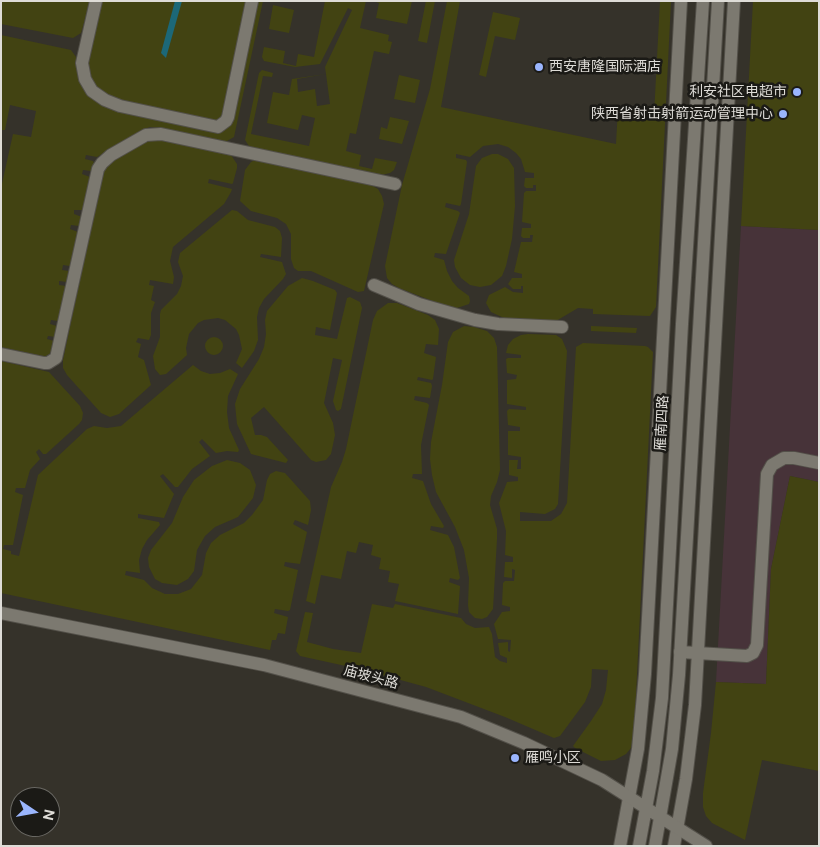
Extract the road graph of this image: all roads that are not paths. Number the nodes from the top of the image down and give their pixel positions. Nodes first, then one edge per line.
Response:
1 (96, 1) edge
2 (252, 1) edge
3 (682, 1) edge
4 (702, 1) edge
5 (718, 1) edge
6 (734, 1) edge
7 (395, 184) dead end
8 (374, 285) dead end
9 (562, 327) dead end
10 (1, 354) edge
11 (819, 463) edge
12 (1, 613) edge
13 (680, 652) junction
14 (699, 653) junction
15 (630, 797) junction
16 (646, 808) junction
17 (661, 817) junction
18 (678, 828) junction
19 (620, 846) edge
20 (639, 846) edge
21 (656, 846) edge
22 (674, 846) edge
23 (706, 846) edge

1 - 2 street
3 - 15 street
4 - 16 street, 雁南四路
5 - 13 street
6 - 14 street
7 - 10 street
8 - 9 street
11 - 14 street
12 - 15 street, 庙坡头路
13 - 14 street
13 - 17 street
14 - 18 street
15 - 16 street, 庙坡头路
15 - 19 street
16 - 17 street, 庙坡头路
16 - 20 street, 雁南四路
17 - 18 street, 庙坡头路
17 - 21 street
18 - 22 street
18 - 23 street, 庙坡头路

